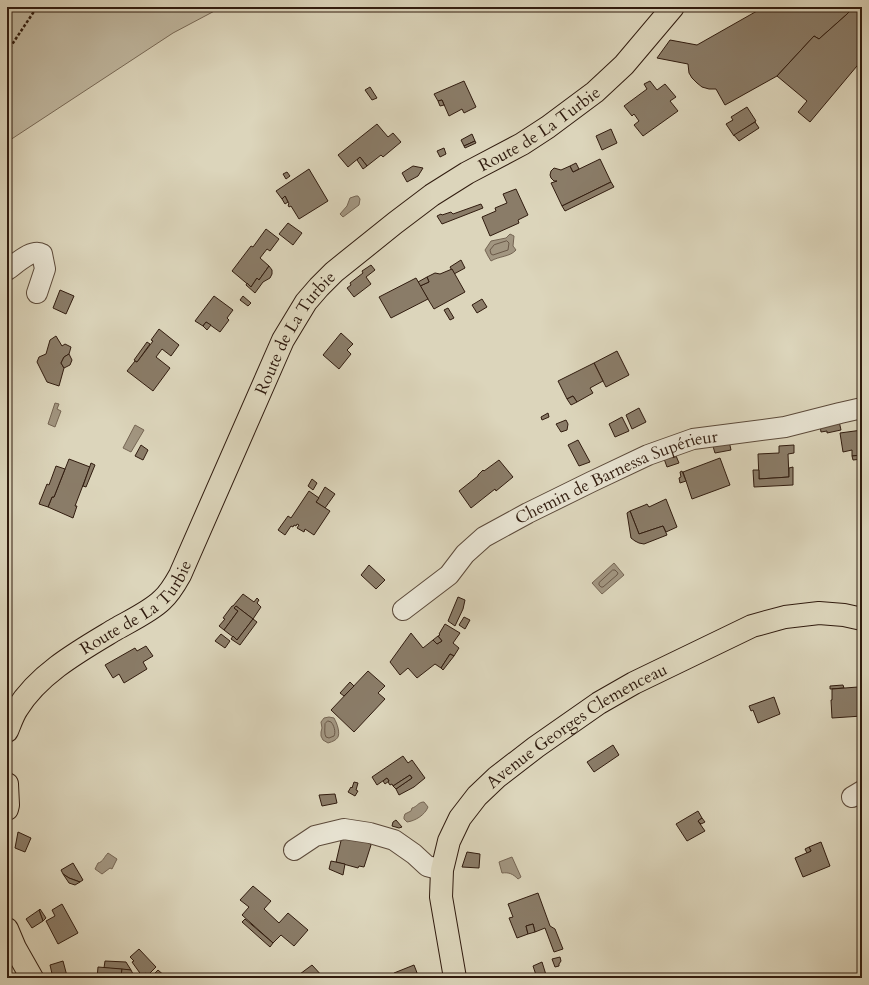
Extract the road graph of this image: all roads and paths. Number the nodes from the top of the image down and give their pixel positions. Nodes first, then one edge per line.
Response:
1 (37, 7) edge
2 (673, 7) edge
3 (7, 52) edge
4 (7, 270) edge
5 (37, 293) dead end
6 (862, 408) edge
7 (403, 610) dead end
8 (862, 619) edge
9 (7, 731) edge
10 (7, 784) edge
11 (7, 809) edge
12 (294, 850) dead end
13 (442, 870) junction
14 (7, 929) edge
15 (32, 978) edge
16 (455, 978) edge

1 - 3 path
2 - 9 main road, Route de La Turbie
4 - 5 street
6 - 7 street, Chemin de Barnessa Supérieur
8 - 13 main road, Avenue Georges Clemenceau
10 - 11 main road
12 - 13 street
13 - 16 main road, Avenue Georges Clemenceau
14 - 15 main road

